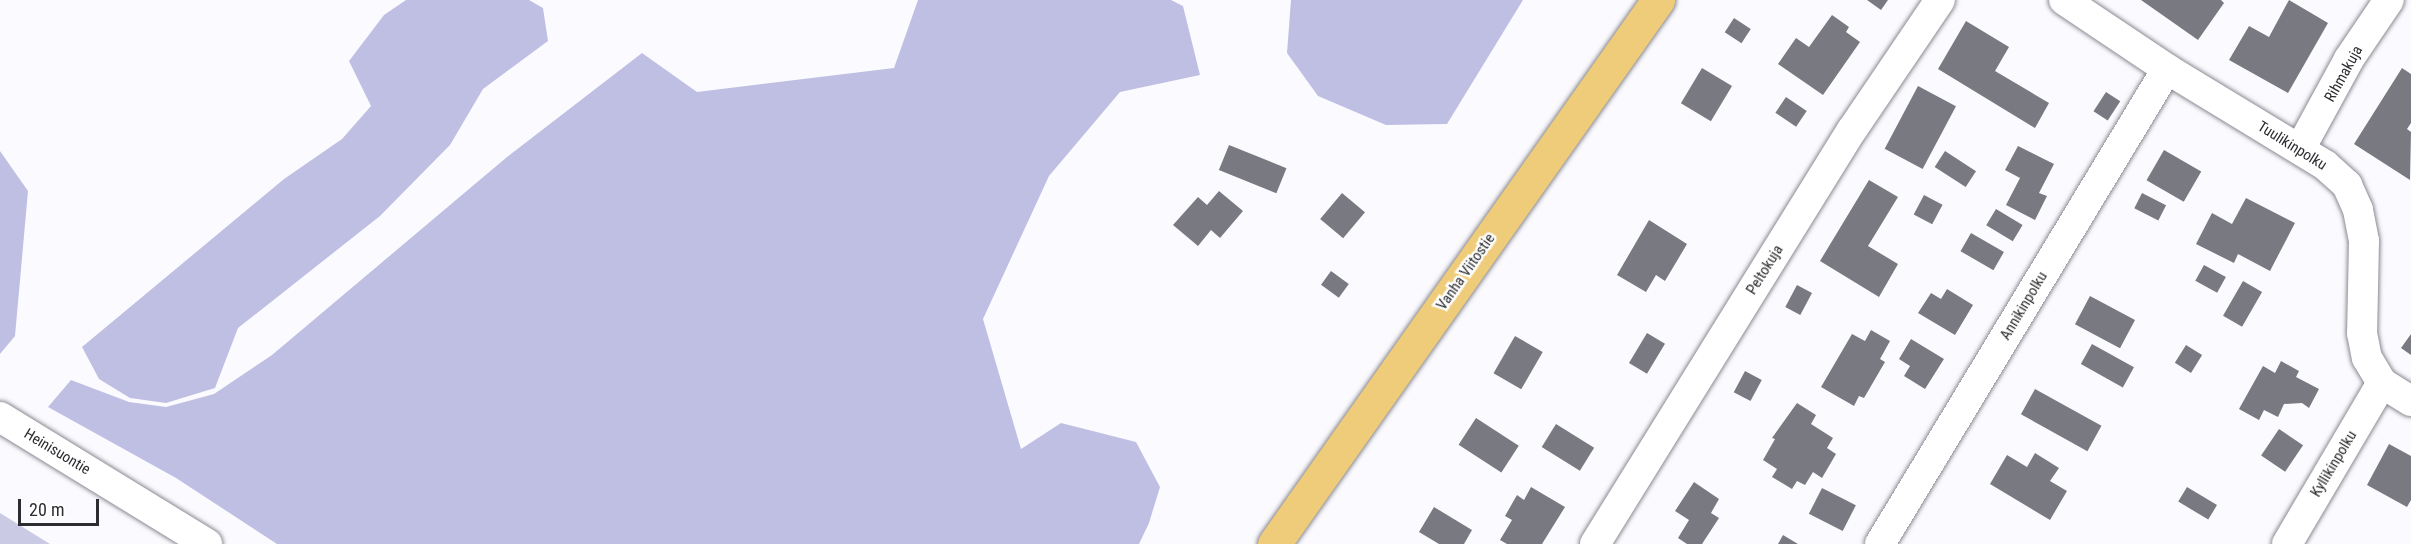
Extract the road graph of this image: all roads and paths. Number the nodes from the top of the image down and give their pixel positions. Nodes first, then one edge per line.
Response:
1 (1658, 0) edge
2 (1940, 0) edge
3 (2064, 0) edge
4 (2389, 0) edge
5 (2167, 69) junction
6 (2300, 148) junction
7 (2382, 383) junction
8 (2411, 401) edge
9 (0, 417) edge
10 (207, 544) edge
11 (1274, 544) edge
12 (1595, 544) edge
13 (1880, 544) edge
14 (2287, 544) edge

1 - 11 main road, Vanha Viitostie
2 - 12 street, Peltokuja
3 - 5 street, Tuulikinpolku
4 - 6 street, Rihmakuja
5 - 6 street, Tuulikinpolku
5 - 13 street, Annikinpolku
6 - 7 street, Tuulikinpolku
7 - 8 street, Tuulikinpolku
7 - 14 street, Kyllikinpolku
9 - 10 street, Heinisuontie

